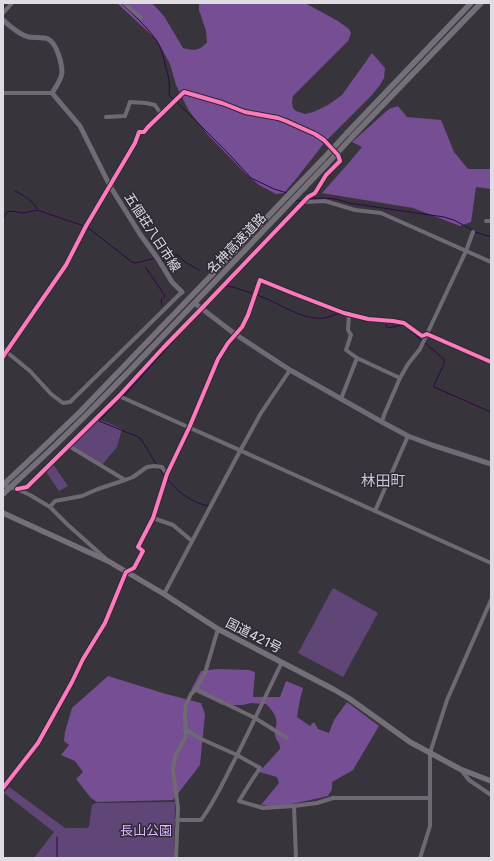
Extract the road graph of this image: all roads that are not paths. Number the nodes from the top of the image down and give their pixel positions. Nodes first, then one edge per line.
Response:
1 (12, 3) edge
2 (124, 3) edge
3 (471, 3) edge
4 (481, 3) edge
5 (3, 13) edge
6 (141, 18) dead end
7 (3, 20) edge
8 (52, 93) junction
9 (3, 94) edge
10 (162, 114) junction
11 (106, 117) dead end
12 (325, 161) junction
13 (304, 183) junction
14 (110, 186) junction
15 (304, 201) junction
16 (486, 221) dead end
17 (491, 221) edge
18 (473, 232) dead end
19 (466, 251) junction
20 (491, 262) edge
21 (182, 292) joint
22 (200, 306) junction
23 (349, 315) junction
24 (235, 334) junction
25 (427, 334) junction
26 (4, 350) edge
27 (3, 357) edge
28 (357, 358) junction
29 (491, 362) edge
30 (290, 370) junction
31 (400, 378) junction
32 (119, 396) junction
33 (341, 399) junction
34 (382, 422) junction
35 (189, 428) junction
36 (408, 436) junction
37 (69, 446) junction
38 (240, 451) junction
39 (491, 464) edge
40 (167, 475) junction
41 (125, 480) junction
42 (3, 485) edge
43 (17, 490) junction
44 (3, 494) edge
45 (50, 507) junction
46 (375, 511) junction
47 (3, 513) edge
48 (154, 518) junction
49 (192, 541) junction
50 (108, 560) junction
51 (491, 563) edge
52 (126, 572) junction
53 (164, 594) junction
54 (491, 600) edge
55 (218, 629) junction
56 (282, 662) junction
57 (196, 689) junction
58 (255, 718) junction
59 (185, 729) junction
60 (287, 738) dead end
61 (430, 753) junction
62 (237, 755) junction
63 (460, 769) junction
64 (491, 781) edge
65 (3, 788) edge
66 (491, 795) edge
67 (430, 798) junction
68 (294, 806) junction
69 (177, 820) junction
70 (176, 858) edge
71 (296, 858) edge
72 (420, 858) edge

1 - 5 street
2 - 6 street
3 - 12 highway, 名神高速道路, bridge
4 - 12 highway, 名神高速道路, bridge
7 - 8 main road
8 - 9 street
8 - 14 main road, 五個荘八日市線
10 - 11 street
10 - 14 street
10 - 15 street
12 - 13 highway, 名神高速道路
13 - 42 highway, 名神高速道路
13 - 44 highway, 名神高速道路, bridge
14 - 21 main road, 五個荘八日市線
14 - 26 street
15 - 19 street
15 - 22 street
16 - 17 street
18 - 19 street
19 - 20 street
19 - 25 street
21 - 26 street
22 - 24 main road
22 - 32 street
23 - 24 street
23 - 25 street
23 - 28 street
24 - 30 main road
24 - 35 street
25 - 29 street
25 - 31 street
26 - 27 street
28 - 31 street
28 - 33 street
30 - 33 main road
30 - 38 street
31 - 34 street
32 - 35 street
32 - 37 street
33 - 34 main road
34 - 36 main road
35 - 38 street
35 - 40 street
36 - 39 main road
36 - 46 street
37 - 41 street
37 - 43 street
38 - 46 street
38 - 49 street
40 - 41 street
40 - 48 street
41 - 45 street
42 - 43 street
43 - 45 street
45 - 50 street
46 - 51 street
47 - 50 highway, 国道421号
48 - 49 street
48 - 52 street
49 - 53 street
50 - 52 highway, 国道421号
52 - 53 highway, 国道421号
52 - 65 street
53 - 55 highway, 国道421号
54 - 61 street
55 - 56 highway, 国道421号
55 - 57 street
56 - 58 street
56 - 61 highway, 国道421号
57 - 58 street
57 - 59 street
58 - 60 street
58 - 62 street
59 - 62 street
59 - 69 street
61 - 63 highway, 国道421号
61 - 67 street
62 - 68 street
62 - 69 street
63 - 64 highway, 国道421号
63 - 66 street
67 - 68 street
67 - 72 street
68 - 71 street
69 - 70 street

